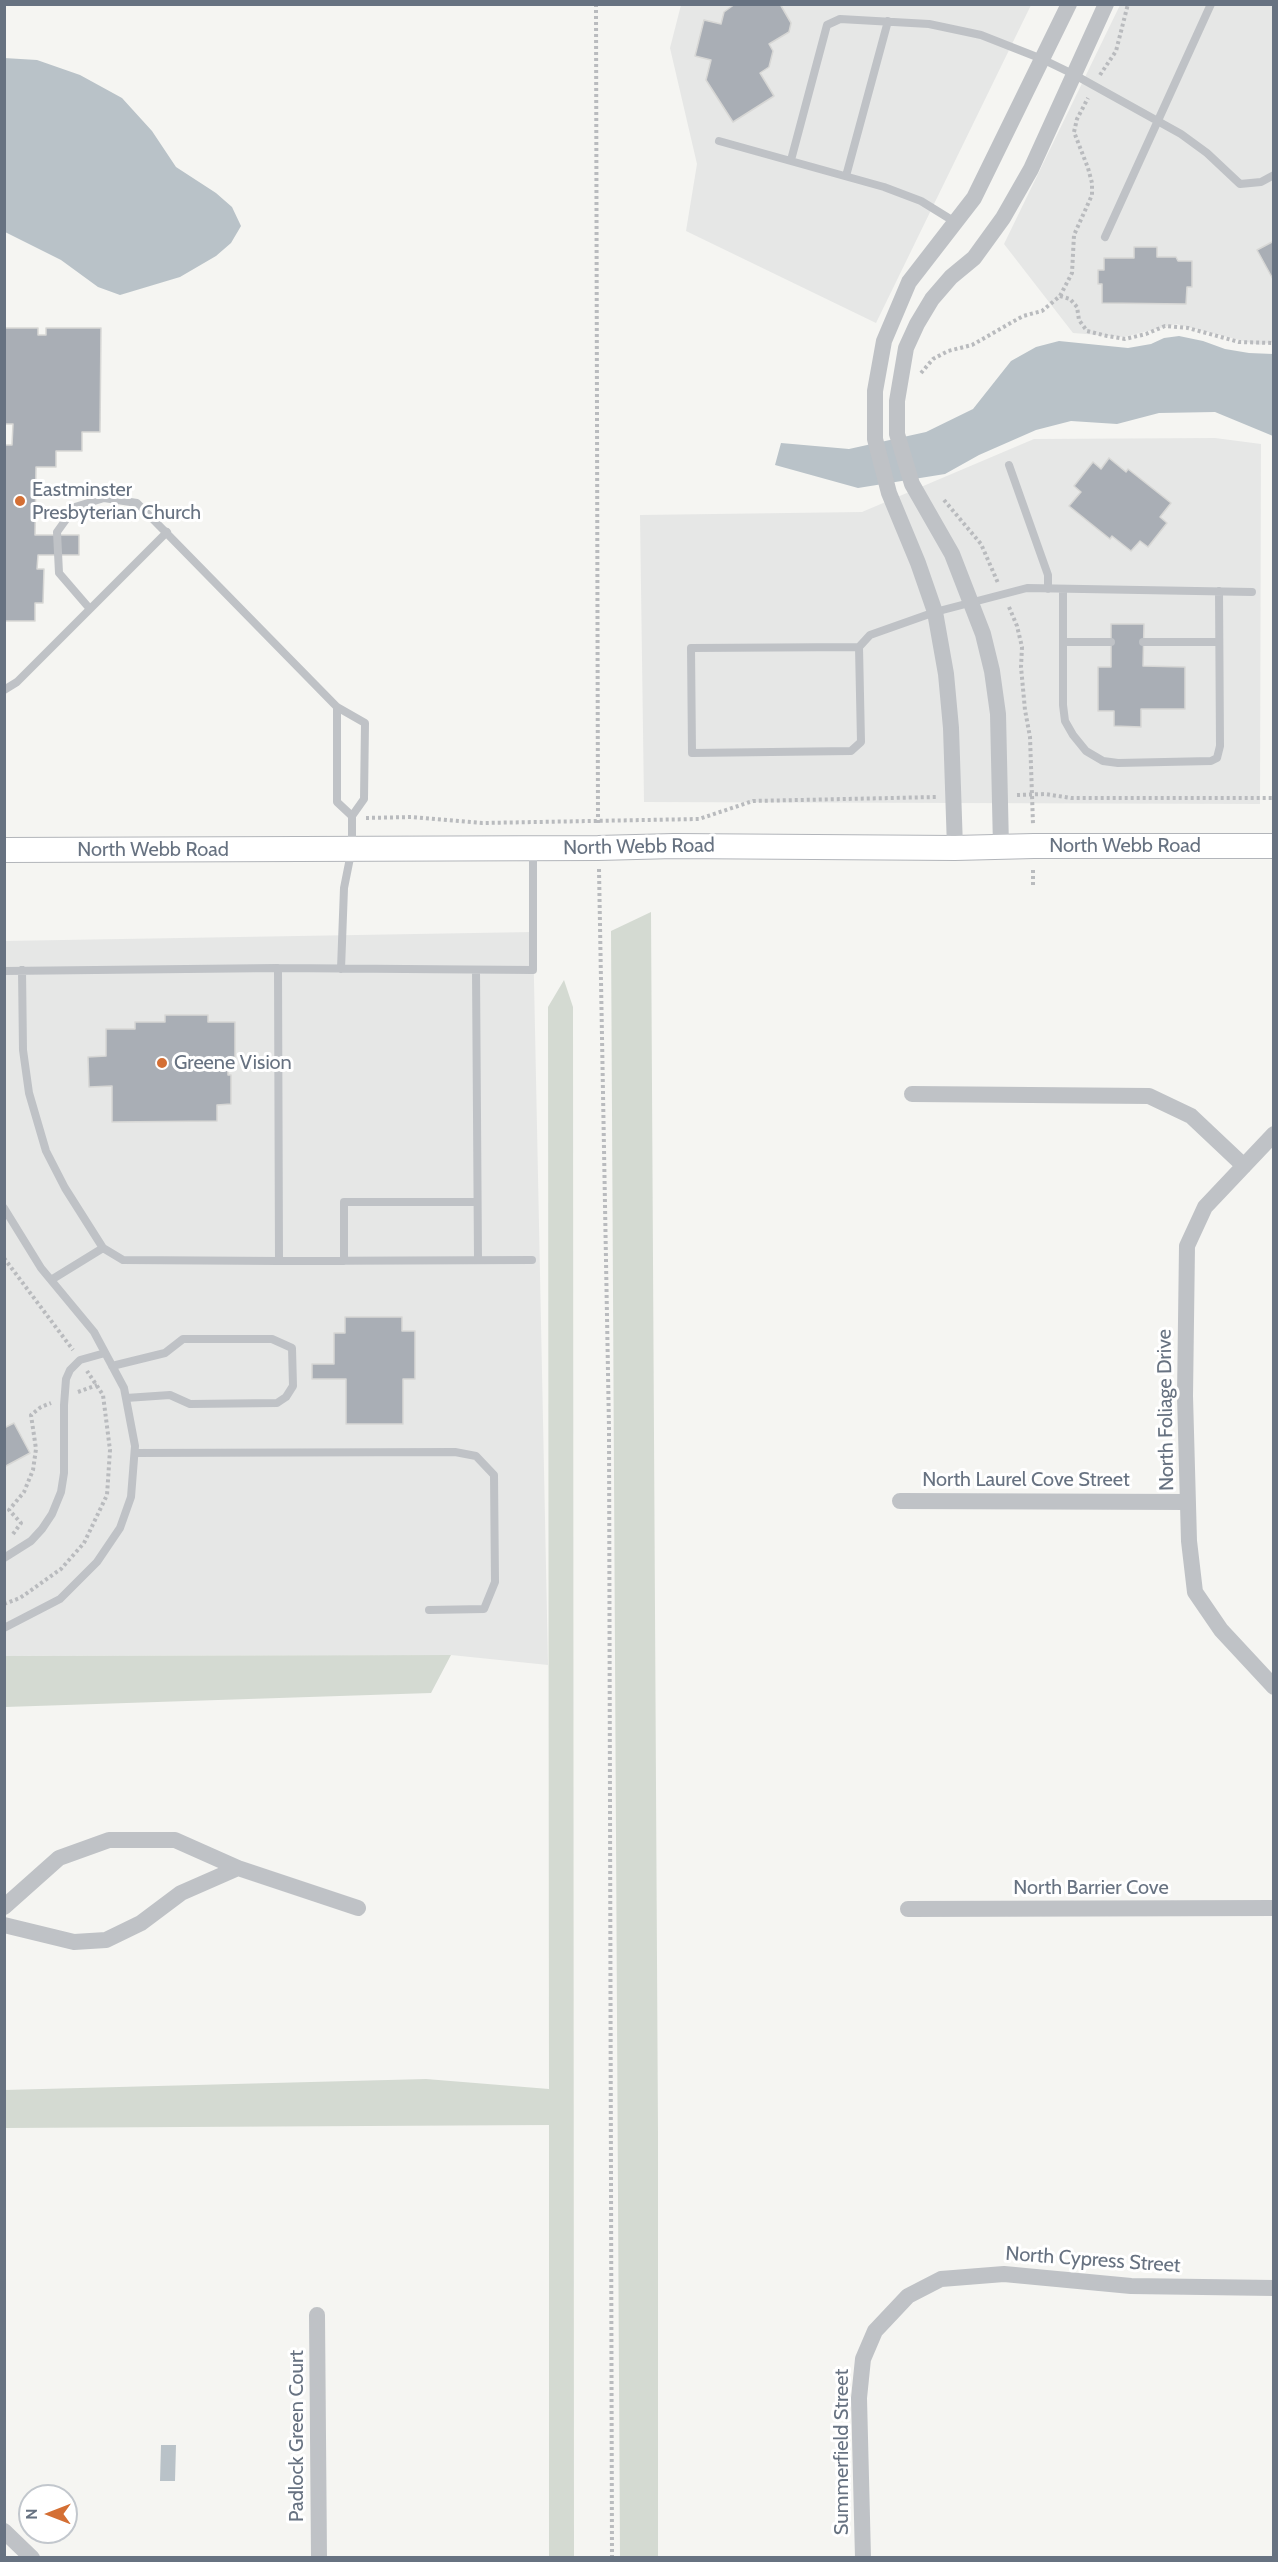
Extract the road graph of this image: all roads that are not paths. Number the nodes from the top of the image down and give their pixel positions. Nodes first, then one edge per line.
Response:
1 (1069, 4) edge
2 (1106, 4) edge
3 (1211, 4) edge
4 (888, 21) junction
5 (1042, 59) junction
6 (1073, 74) junction
7 (1158, 121) junction
8 (719, 141) dead end
9 (791, 160) junction
10 (1274, 175) edge
11 (846, 176) junction
12 (956, 222) junction
13 (1105, 237) dead end
14 (1009, 465) dead end
15 (167, 532) junction
16 (1048, 589) junction
17 (1062, 590) junction
18 (1219, 591) junction
19 (1252, 592) dead end
20 (971, 602) junction
21 (90, 609) junction
22 (935, 612) junction
23 (1063, 642) junction
24 (1111, 642) dead end
25 (1143, 642) dead end
26 (1219, 642) junction
27 (860, 648) junction
28 (4, 690) edge
29 (337, 707) junction
30 (352, 818) junction
31 (1274, 846) edge
32 (1001, 847) junction
33 (352, 848) junction
34 (534, 848) junction
35 (956, 848) junction
36 (4, 850) edge
37 (278, 968) junction
38 (342, 969) junction
39 (22, 970) junction
40 (476, 970) junction
41 (4, 971) edge
42 (912, 1094) dead end
43 (1274, 1134) edge
44 (1244, 1166) junction
45 (477, 1202) junction
46 (4, 1208) edge
47 (103, 1248) junction
48 (478, 1260) junction
49 (532, 1260) dead end
50 (344, 1261) junction
51 (279, 1262) junction
52 (51, 1280) junction
53 (105, 1353) junction
54 (111, 1366) junction
55 (126, 1398) junction
56 (135, 1454) junction
57 (900, 1501) dead end
58 (1188, 1502) junction
59 (4, 1558) edge
60 (429, 1610) dead end
61 (4, 1628) edge
62 (1274, 1687) edge
63 (238, 1868) junction
64 (4, 1907) edge
65 (358, 1908) dead end
66 (1274, 1908) edge
67 (908, 1909) dead end
68 (4, 1925) edge
69 (1274, 2288) edge
70 (914, 2293) joint
71 (317, 2314) dead end
72 (4, 2531) edge
73 (32, 2558) edge
74 (319, 2558) edge
75 (863, 2558) edge

1 - 5 street
2 - 6 street
3 - 7 lane
4 - 5 lane
4 - 9 lane
4 - 11 lane
5 - 6 lane
5 - 12 street
6 - 7 lane
6 - 20 street
7 - 10 lane
7 - 13 lane
8 - 9 lane
9 - 11 lane
11 - 12 lane
12 - 22 street
14 - 16 lane
15 - 21 lane
15 - 21 lane
15 - 29 lane
16 - 17 lane
16 - 20 lane
17 - 18 lane
17 - 23 lane
18 - 19 lane
18 - 26 lane
20 - 22 lane
20 - 32 street
21 - 28 lane
22 - 27 lane
22 - 35 street
23 - 24 lane
23 - 26 lane
25 - 26 lane
27 - 27 lane
29 - 30 lane
29 - 30 lane
30 - 33 lane
31 - 32 main road, North Webb Road
32 - 35 main road, North Webb Road
33 - 34 main road, North Webb Road
33 - 36 main road, North Webb Road
33 - 38 lane
34 - 35 main road, North Webb Road
34 - 40 lane
37 - 38 lane
37 - 39 lane
37 - 51 lane
38 - 40 lane
39 - 41 lane
39 - 47 lane
40 - 45 lane
42 - 44 street
43 - 44 street, North Foliage Drive
44 - 58 street, North Foliage Drive
45 - 48 lane
45 - 50 lane
46 - 52 lane
47 - 51 lane
47 - 52 lane
48 - 49 lane
48 - 50 lane
50 - 51 lane
52 - 53 lane
53 - 54 lane
53 - 59 lane
54 - 55 lane
54 - 55 lane
55 - 56 lane
56 - 60 lane
56 - 61 lane
57 - 58 street, North Laurel Cove Street
58 - 62 street, North Foliage Drive
63 - 64 street
63 - 65 street
63 - 68 street
66 - 67 street, North Barrier Cove
69 - 70 street, North Cypress Street
70 - 75 street, Summerfield Street
71 - 74 street, Padlock Green Court
72 - 73 street

